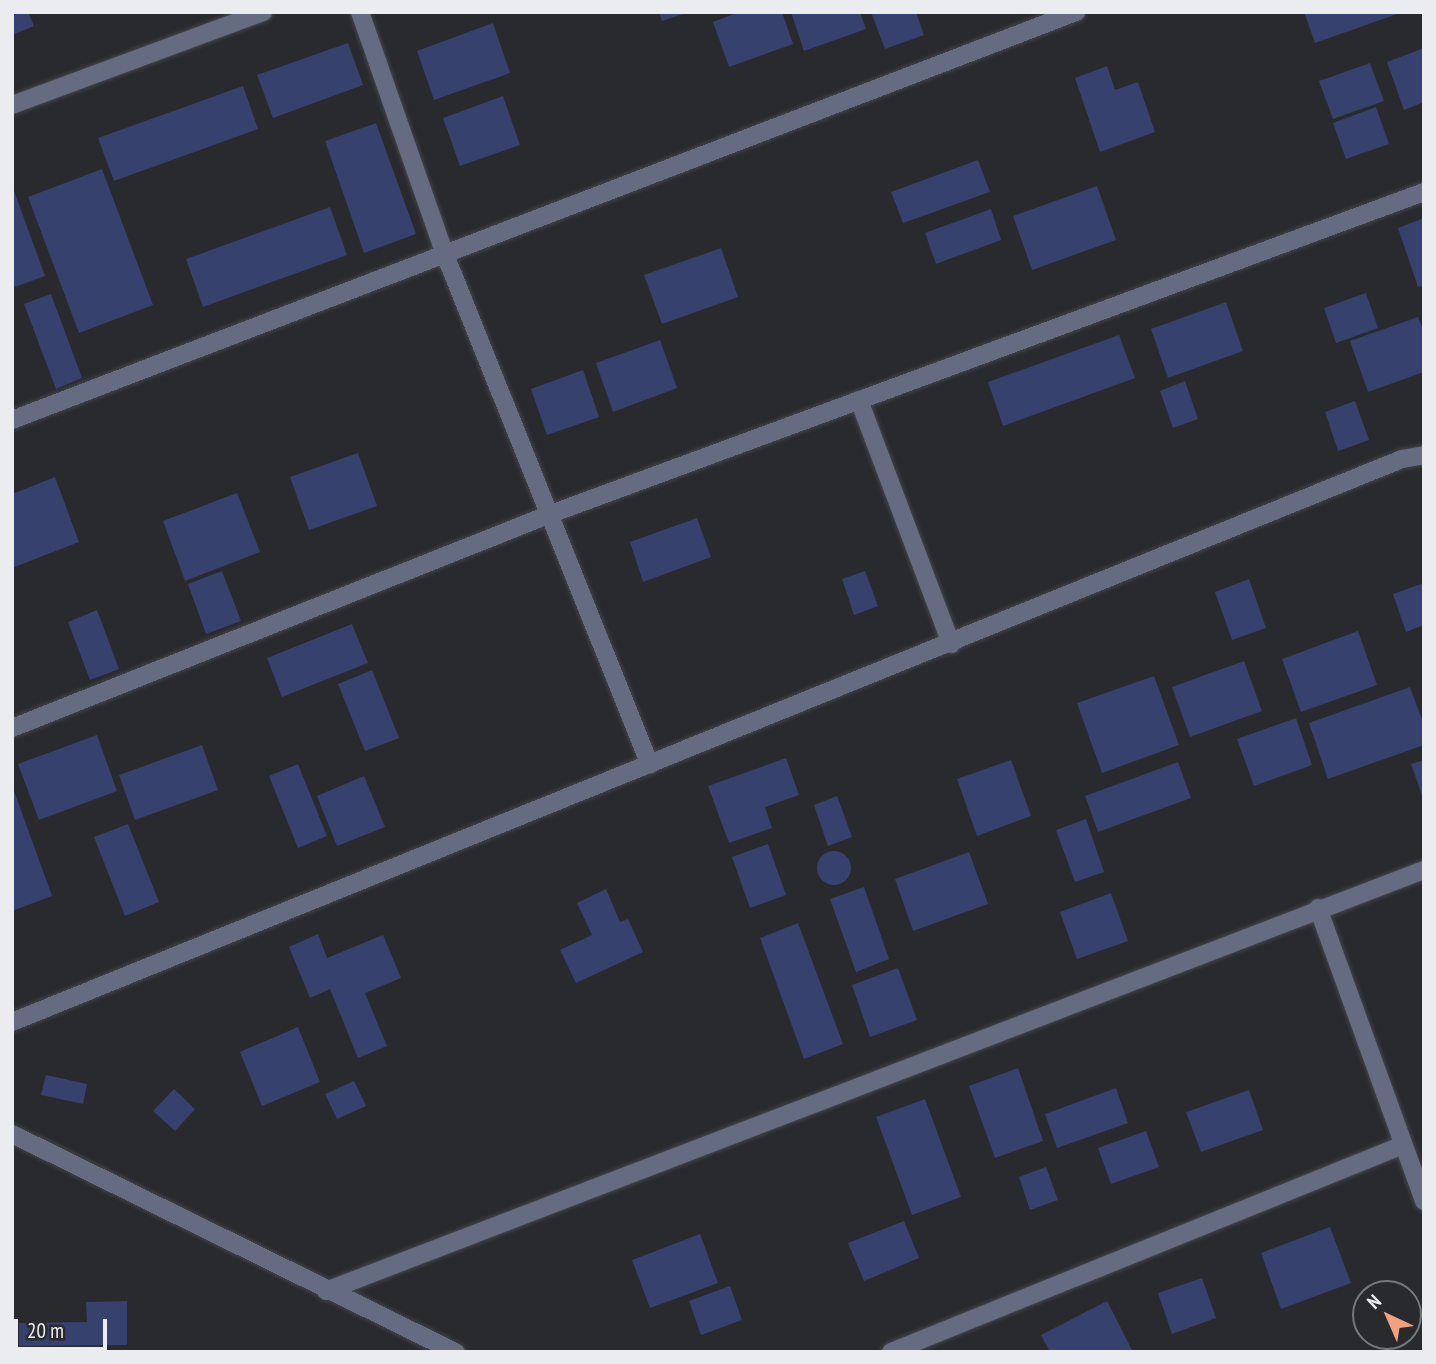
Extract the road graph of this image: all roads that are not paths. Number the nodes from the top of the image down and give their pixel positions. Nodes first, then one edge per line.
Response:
1 (263, 12) edge
2 (360, 12) edge
3 (1076, 12) edge
4 (12, 105) edge
5 (1424, 192) edge
6 (446, 257) junction
7 (859, 400) junction
8 (12, 420) edge
9 (1424, 455) edge
10 (548, 515) junction
11 (951, 643) junction
12 (12, 729) edge
13 (649, 765) junction
14 (1424, 870) edge
15 (1318, 908) junction
16 (12, 1021) edge
17 (12, 1134) edge
18 (1404, 1145) junction
19 (1424, 1202) edge
20 (326, 1292) junction
21 (456, 1352) edge
22 (891, 1352) edge

1 - 4 street
2 - 6 street
3 - 6 street
5 - 7 street
6 - 8 street
6 - 10 street
7 - 10 street
7 - 11 street
9 - 11 street
10 - 12 street
10 - 13 street
11 - 13 street
13 - 16 street
14 - 15 street
15 - 18 street
15 - 20 street
17 - 20 street
18 - 19 street
18 - 22 street
20 - 21 street

